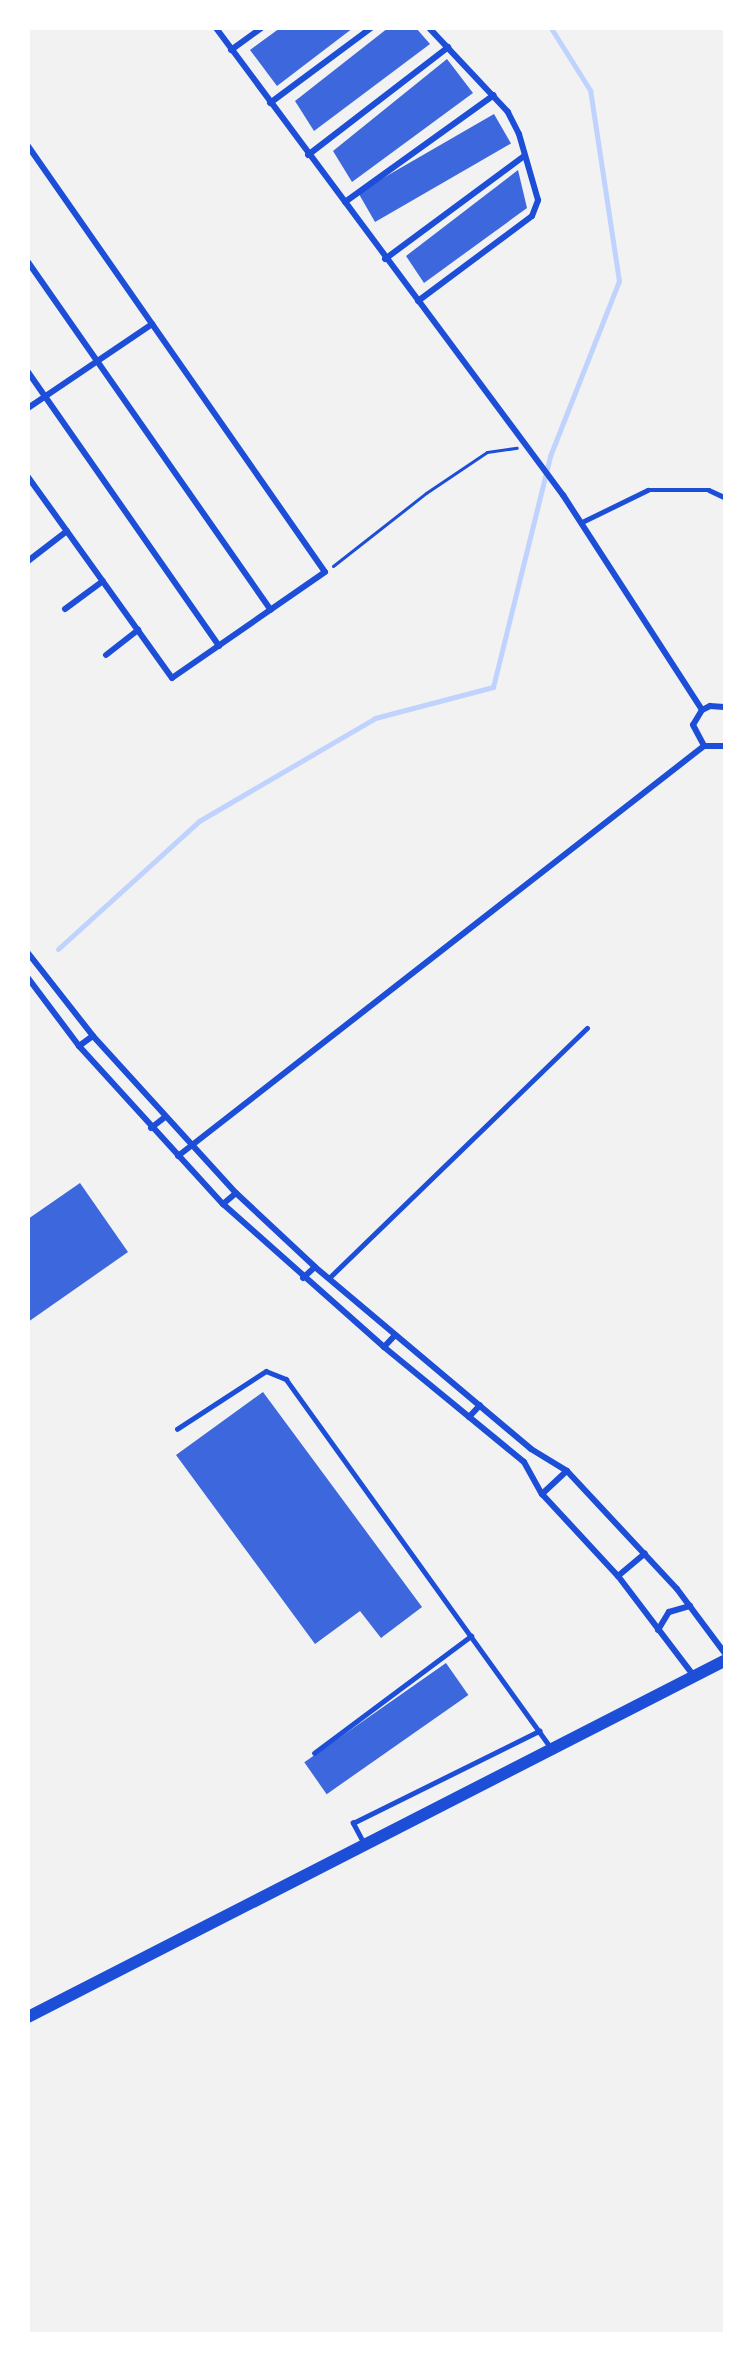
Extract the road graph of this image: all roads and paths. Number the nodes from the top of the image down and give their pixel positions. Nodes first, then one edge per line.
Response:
1 (216, 28) edge
2 (261, 28) edge
3 (370, 28) edge
4 (429, 28) edge
5 (448, 47) junction
6 (231, 50) junction
7 (494, 95) junction
8 (270, 103) junction
9 (28, 146) edge
10 (308, 155) junction
11 (523, 157) junction
12 (345, 202) junction
13 (385, 259) junction
14 (28, 262) edge
15 (418, 301) junction
16 (153, 324) junction
17 (96, 362) junction
18 (28, 372) edge
19 (45, 397) junction
20 (28, 408) edge
21 (529, 447) junction
22 (30, 481) edge
23 (724, 497) edge
24 (582, 522) junction
25 (67, 531) junction
26 (28, 561) edge
27 (325, 572) junction
28 (103, 581) junction
29 (65, 609) dead end
30 (271, 610) junction
31 (138, 630) junction
32 (219, 646) junction
33 (106, 655) dead end
34 (724, 707) edge
35 (702, 710) junction
36 (704, 746) junction
37 (724, 746) edge
38 (28, 953) edge
39 (39, 968) junction
40 (28, 978) edge
41 (587, 1028) dead end
42 (93, 1036) junction
43 (79, 1046) junction
44 (165, 1117) junction
45 (151, 1128) junction
46 (192, 1145) junction
47 (178, 1156) junction
48 (236, 1193) junction
49 (223, 1204) junction
50 (315, 1267) junction
51 (303, 1278) junction
52 (329, 1278) junction
53 (395, 1335) junction
54 (384, 1347) junction
55 (480, 1405) junction
56 (469, 1417) junction
57 (177, 1429) dead end
58 (567, 1471) junction
59 (542, 1494) junction
60 (645, 1554) junction
61 (618, 1576) junction
62 (690, 1606) junction
63 (658, 1630) junction
64 (471, 1636) junction
65 (724, 1652) edge
66 (724, 1661) edge
67 (694, 1676) junction
68 (539, 1731) junction
69 (551, 1748) junction
70 (314, 1754) dead end
71 (364, 1844) junction
72 (28, 2017) edge

1 - 6 street
2 - 6 street
3 - 8 street
4 - 5 street
5 - 7 street
5 - 10 street
6 - 8 street
7 - 11 street
7 - 12 street
8 - 10 street
9 - 16 street
10 - 12 street
11 - 13 street
11 - 15 street
12 - 13 street
13 - 15 street
14 - 17 street
15 - 21 street
16 - 17 street
16 - 27 street
17 - 19 street
17 - 30 street
18 - 19 street
19 - 20 street
19 - 32 street
21 - 24 street
21 - 27 path
22 - 25 street
23 - 24 lane
24 - 35 street
25 - 26 street
25 - 28 street
27 - 30 street
28 - 29 street
28 - 31 street
30 - 32 street
31 - 32 street
31 - 33 street
34 - 35 street
35 - 36 street
36 - 37 street
36 - 46 street
38 - 39 street
39 - 40 street
39 - 42 street
40 - 43 street
41 - 52 lane
42 - 43 street
42 - 44 street
43 - 45 street
44 - 45 street
44 - 46 street
45 - 47 street
46 - 47 street
46 - 48 street
47 - 49 street
48 - 49 street
48 - 50 street
49 - 51 street
50 - 51 street
50 - 52 street
51 - 54 street
52 - 53 street
53 - 54 street
53 - 55 street
54 - 56 street
55 - 56 street
55 - 58 street
56 - 59 street
57 - 64 lane
58 - 59 street
58 - 60 street
59 - 61 street
60 - 61 street
60 - 62 street
61 - 63 street
62 - 63 street
62 - 65 street
63 - 67 street
64 - 68 lane
64 - 70 lane
66 - 67 main road
67 - 69 main road
68 - 69 lane
68 - 71 lane
69 - 71 main road
71 - 72 main road

